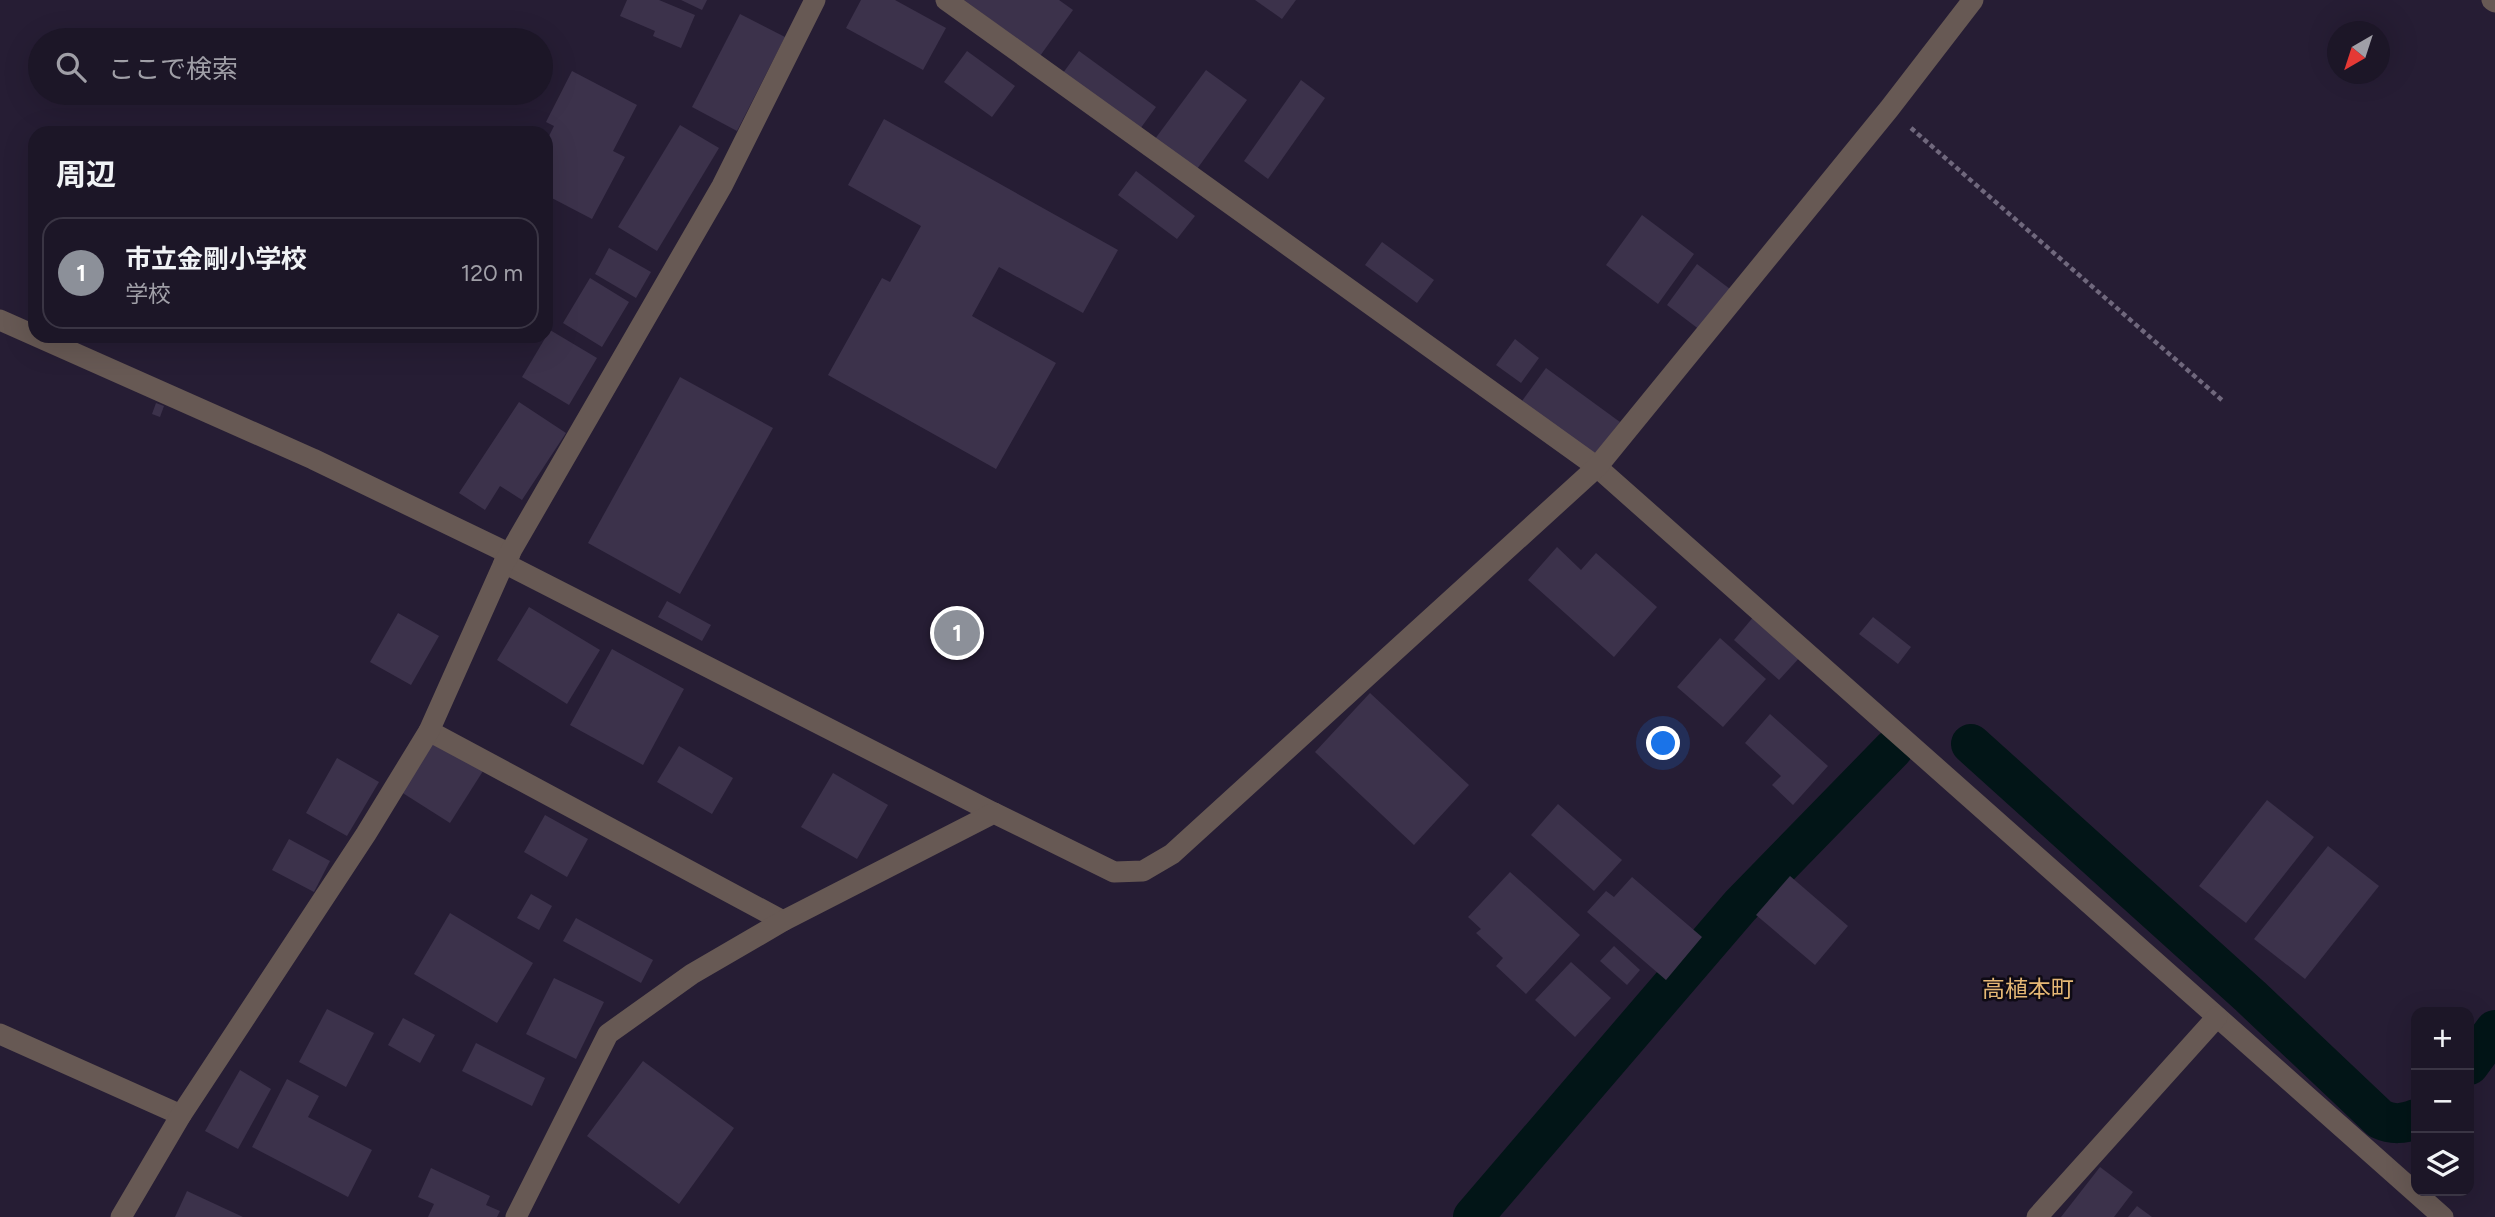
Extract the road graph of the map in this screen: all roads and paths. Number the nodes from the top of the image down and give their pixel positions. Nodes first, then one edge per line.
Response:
1 (815, 0) edge
2 (946, 0) edge
3 (1973, 0) edge
4 (1889, 109) junction
5 (0, 320) edge
6 (28, 332) edge
7 (52, 343) edge
8 (2222, 401) dead end
9 (1597, 467) junction
10 (507, 558) junction
11 (429, 731) junction
12 (993, 813) junction
13 (783, 921) junction
14 (2217, 1017) junction
15 (0, 1034) edge
16 (181, 1115) junction
17 (121, 1217) edge
18 (516, 1217) edge
19 (2038, 1217) edge
20 (2443, 1217) edge

1 - 10 street
2 - 9 street
3 - 4 street
4 - 8 path
4 - 9 street
5 - 6 street
7 - 10 street
9 - 12 street
9 - 14 street
10 - 11 street
10 - 12 street
11 - 13 street
11 - 16 street
12 - 13 street
13 - 18 street
14 - 19 street
14 - 20 street
15 - 16 street
16 - 17 street

